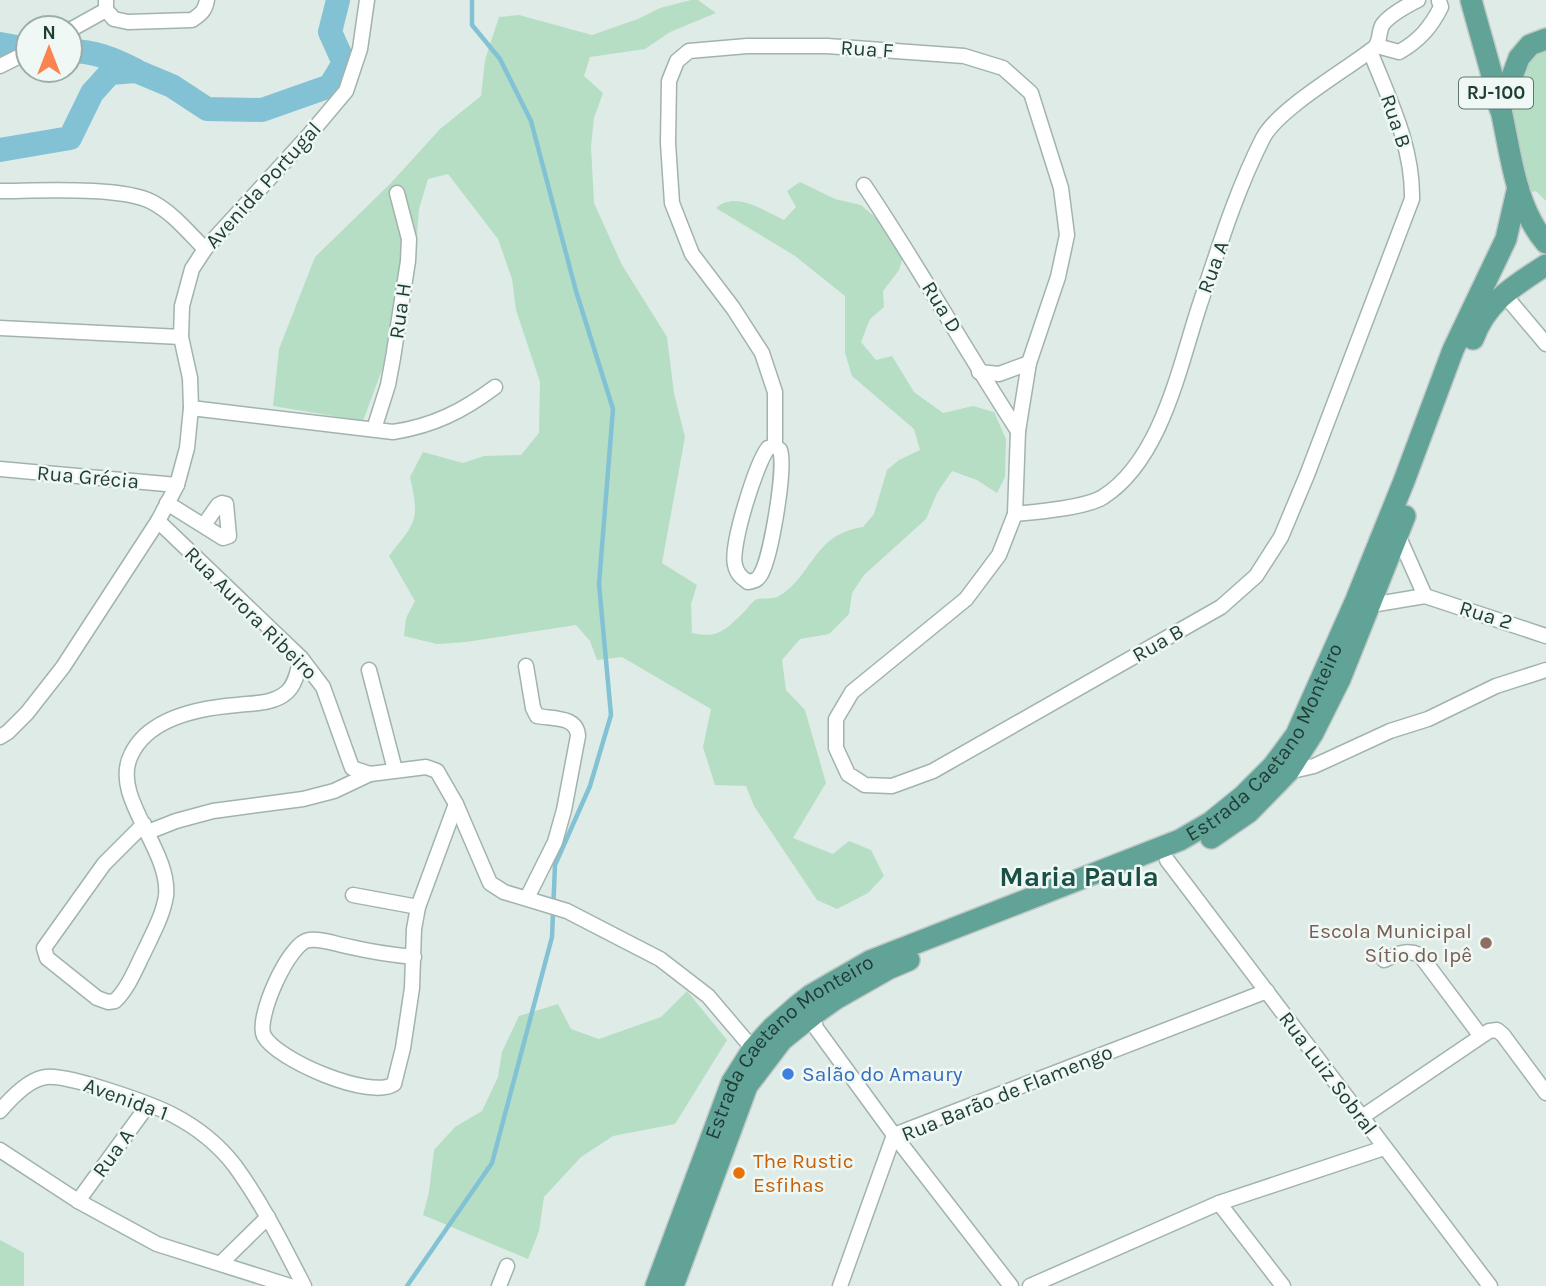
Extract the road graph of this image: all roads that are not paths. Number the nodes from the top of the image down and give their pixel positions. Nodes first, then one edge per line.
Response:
1 (207, 0) edge
2 (367, 0) edge
3 (1418, 0) edge
4 (1435, 0) edge
5 (1471, 0) edge
6 (106, 5) edge
7 (84, 20) edge
8 (1546, 39) edge
9 (1373, 48) junction
10 (1500, 108) junction
11 (864, 185) dead end
12 (1518, 187) junction
13 (0, 191) edge
14 (397, 193) dead end
15 (1546, 243) edge
16 (205, 249) junction
17 (1546, 265) edge
18 (1503, 293) junction
19 (0, 327) edge
20 (181, 337) junction
21 (1546, 344) edge
22 (1029, 363) junction
23 (979, 372) junction
24 (495, 387) dead end
25 (191, 408) junction
26 (374, 429) junction
27 (1018, 431) junction
28 (775, 446) junction
29 (0, 469) edge
30 (177, 485) junction
31 (167, 503) junction
32 (1015, 514) junction
33 (159, 521) junction
34 (204, 525) dead end
35 (1398, 534) junction
36 (1425, 596) junction
37 (1371, 605) junction
38 (1546, 636) edge
39 (301, 658) junction
40 (526, 666) dead end
41 (369, 670) dead end
42 (1546, 670) edge
43 (0, 737) edge
44 (395, 770) junction
45 (1288, 772) junction
46 (370, 774) junction
47 (456, 804) junction
48 (146, 828) junction
49 (1167, 860) junction
50 (353, 895) dead end
51 (527, 898) junction
52 (418, 907) junction
53 (414, 957) junction
54 (1384, 960) dead end
55 (1267, 991) junction
56 (812, 1005) junction
57 (1480, 1035) junction
58 (754, 1049) junction
59 (1546, 1093) edge
60 (148, 1105) junction
61 (0, 1111) edge
62 (1362, 1117) junction
63 (894, 1135) junction
64 (1384, 1148) junction
65 (0, 1150) edge
66 (78, 1201) junction
67 (1219, 1202) junction
68 (268, 1217) junction
69 (221, 1263) junction
70 (507, 1266) dead end
71 (290, 1286) edge
72 (304, 1286) edge
73 (499, 1286) edge
74 (656, 1286) edge
75 (673, 1286) edge
76 (840, 1286) edge
77 (1011, 1286) edge
78 (1030, 1286) edge
79 (1283, 1286) edge
80 (1490, 1286) edge

1 - 6 street
2 - 16 street, Avenida Portugal
3 - 9 street, Rua A
4 - 9 street
5 - 10 main road, RJ-100
6 - 7 street
8 - 10 main road
9 - 32 street, Rua A
9 - 32 street, Rua B
10 - 12 main road, RJ-100
11 - 23 street, Rua D
12 - 15 main road, RJ-100
12 - 56 main road, Estrada Caetano Monteiro
13 - 16 street
14 - 26 street, Rua H
16 - 20 street, Avenida Portugal
17 - 18 main road, Estrada Caetano Monteiro
18 - 21 street
18 - 35 main road, Estrada Caetano Monteiro
19 - 20 street
20 - 25 street, Avenida Portugal
22 - 23 street
22 - 27 street, Rua F
22 - 28 street, Rua F
23 - 27 street, Rua D
24 - 26 street
25 - 26 street
25 - 30 street, Avenida Portugal
27 - 32 street, Rua F
28 - 28 street, Rua F
29 - 30 street, Rua Grécia
30 - 31 street, Avenida Portugal
31 - 33 street, Avenida Portugal
31 - 34 street
33 - 39 street, Rua Aurora Ribeiro
33 - 43 street, Avenida Portugal
35 - 36 street
35 - 37 main road, Estrada Caetano Monteiro
36 - 37 street, Rua 2
36 - 38 street, Rua 2
37 - 45 main road, Estrada Caetano Monteiro
39 - 46 street, Rua Aurora Ribeiro
39 - 48 street
40 - 51 street
41 - 44 street
42 - 45 street
44 - 46 street
44 - 47 street
45 - 49 main road, Estrada Caetano Monteiro
46 - 48 street
47 - 51 street
47 - 52 street
48 - 48 street
49 - 55 street, Rua Luiz Sobral
49 - 56 main road, Estrada Caetano Monteiro
50 - 52 street
51 - 58 street
52 - 53 street
53 - 53 street
54 - 57 street
55 - 62 street, Rua Luiz Sobral
55 - 63 street, Rua Barão de Flamengo
56 - 58 main road, Estrada Caetano Monteiro
56 - 63 street
56 - 75 main road, Estrada Caetano Monteiro
57 - 59 street
57 - 62 street
58 - 74 main road, Estrada Caetano Monteiro
60 - 61 street, Avenida 1
60 - 66 street, Rua A
60 - 68 street, Avenida 1
62 - 64 street, Rua Luiz Sobral
63 - 76 street, Rua Barão de Flamengo
63 - 77 street
64 - 67 street
64 - 80 street, Rua Luiz Sobral
65 - 66 street
66 - 69 street
67 - 78 street
67 - 79 street
68 - 69 street
68 - 72 street, Avenida 1
69 - 71 street
70 - 73 street

